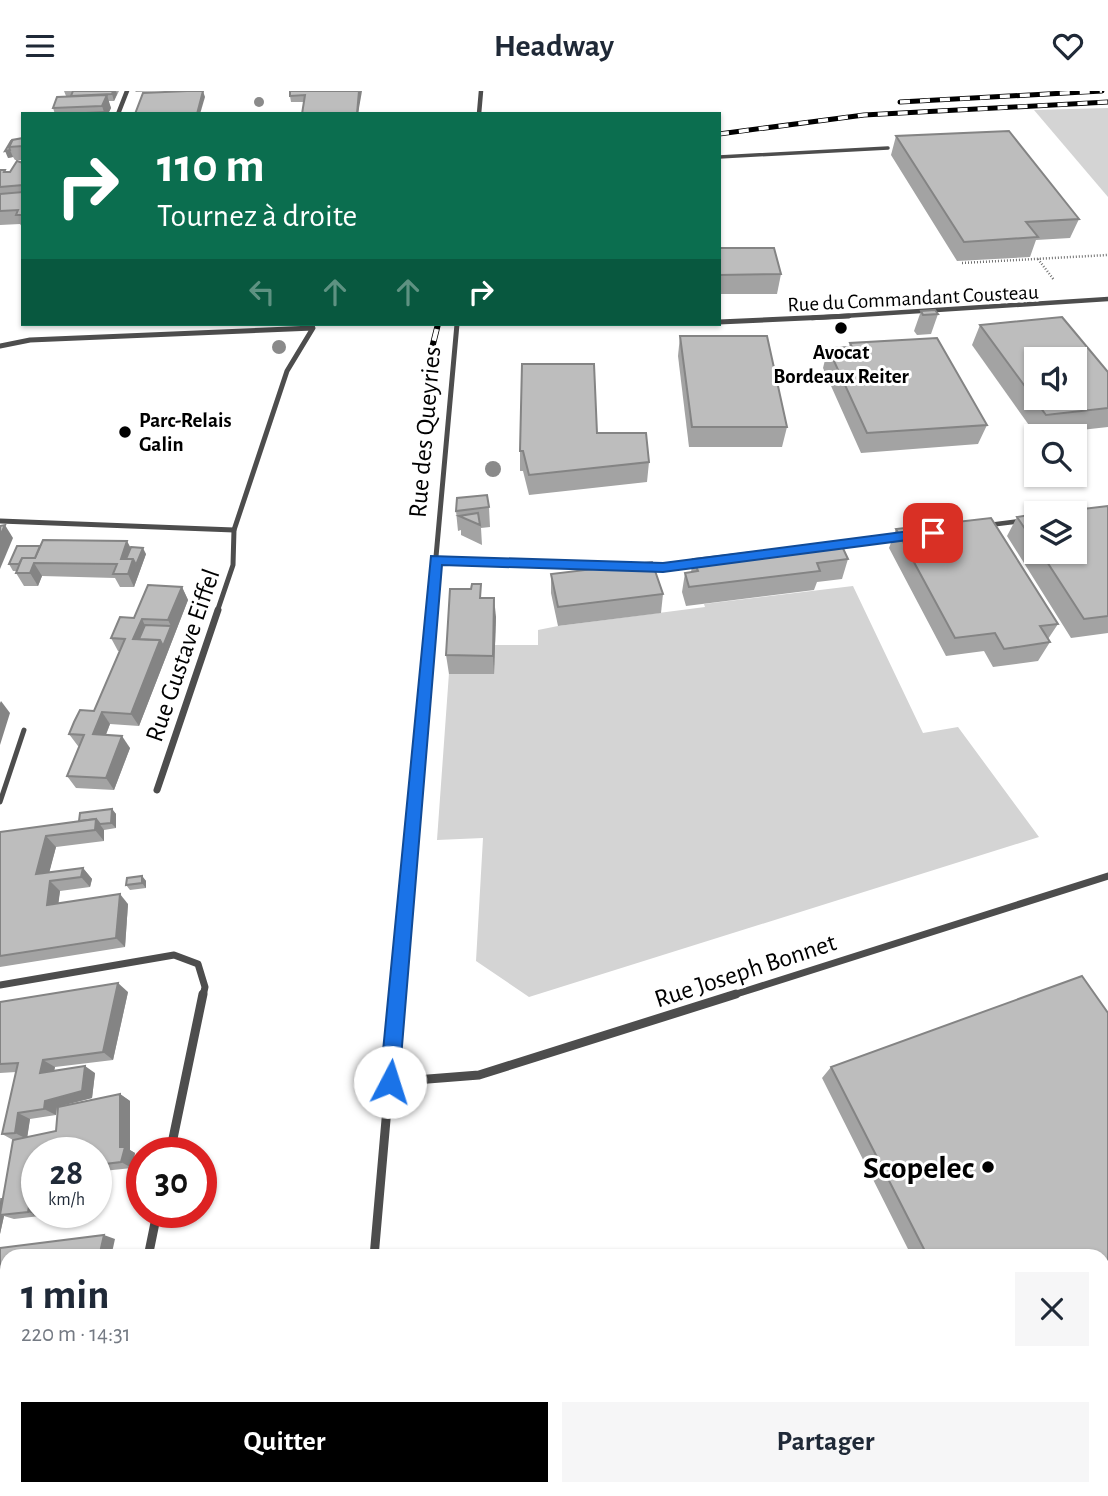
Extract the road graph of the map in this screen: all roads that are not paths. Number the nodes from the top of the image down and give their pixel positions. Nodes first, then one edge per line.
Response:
1 (127, 91) edge
2 (481, 91) edge
3 (119, 112) edge
4 (479, 112) edge
5 (888, 148) dead end
6 (721, 157) edge
7 (1108, 299) edge
8 (721, 322) edge
9 (314, 326) edge
10 (457, 326) edge
11 (0, 346) edge
12 (1022, 520) edge
13 (0, 521) edge
14 (981, 526) edge
15 (234, 530) junction
16 (911, 536) edge
17 (828, 547) edge
18 (436, 560) junction
19 (704, 562) edge
20 (627, 566) edge
21 (639, 567) edge
22 (24, 730) dead end
23 (157, 790) dead end
24 (0, 802) edge
25 (1108, 876) edge
26 (0, 985) edge
27 (390, 1082) junction
28 (173, 1137) edge
29 (155, 1228) edge
30 (150, 1249) edge
31 (375, 1249) edge

1 - 3 street
2 - 4 street
5 - 6 lane
7 - 8 street, Rue du Commandant Cousteau
9 - 11 street, Rue Gustave Eiffel
9 - 15 street, Rue Gustave Eiffel
10 - 18 street, Rue des Queyries
12 - 14 lane
13 - 15 street, Rue Gustave Eiffel
15 - 23 street, Rue Gustave Eiffel
16 - 17 lane
18 - 20 lane
18 - 27 street, Rue des Queyries
19 - 21 lane
22 - 24 lane
25 - 27 street, Rue Joseph Bonnet
26 - 28 street
27 - 31 street, Rue des Queyries
29 - 30 street

